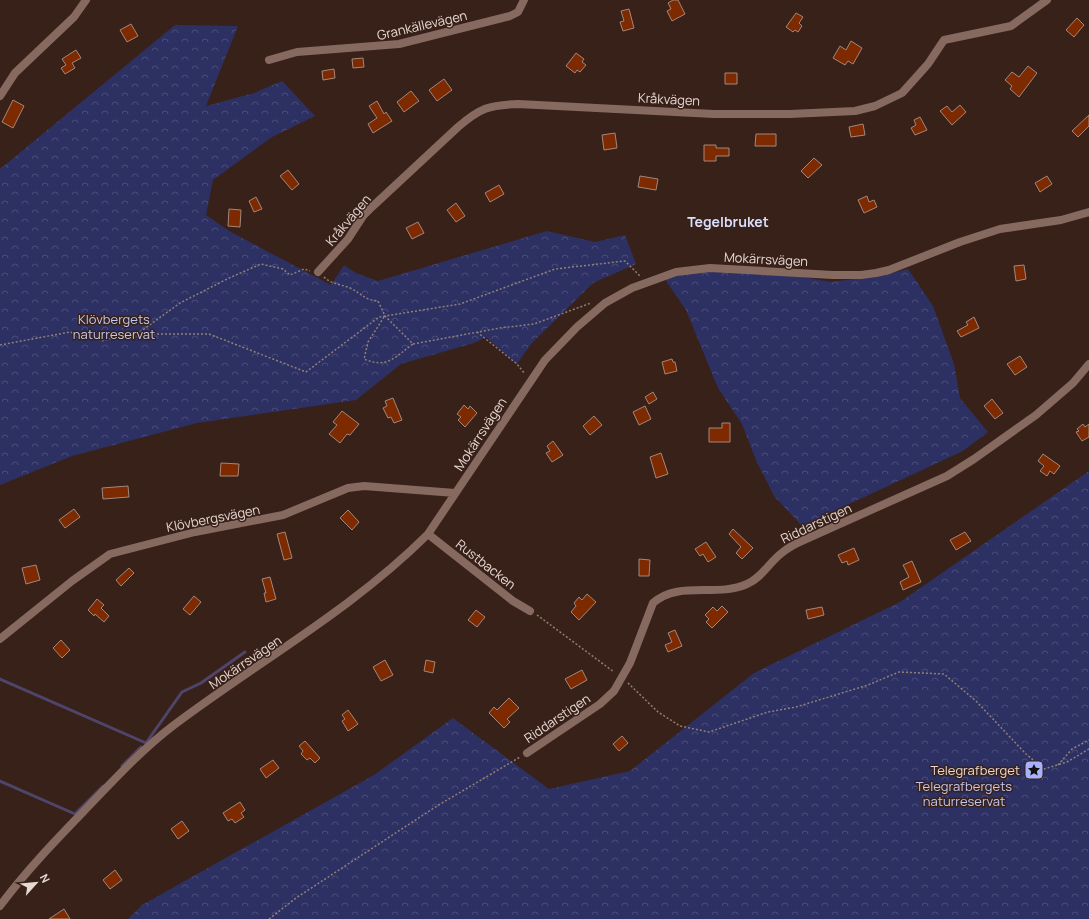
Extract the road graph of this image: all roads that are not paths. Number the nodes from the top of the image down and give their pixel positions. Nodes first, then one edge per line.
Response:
1 (86, 0) edge
2 (524, 0) edge
3 (1047, 0) edge
4 (268, 60) dead end
5 (0, 96) edge
6 (1089, 212) edge
7 (318, 272) road end
8 (1089, 364) edge
9 (455, 493) junction
10 (428, 534) junction
11 (530, 611) road end
12 (0, 639) edge
13 (527, 753) road end
14 (0, 906) edge

1 - 5 street
2 - 4 street, Grankällevägen
3 - 7 street, Kråkvägen
6 - 9 street, Mokärrsvägen
8 - 13 street, Riddarstigen
9 - 10 street, Mokärrsvägen
9 - 12 street, Klövbergsvägen
10 - 11 street, Rustbacken
10 - 14 street, Mokärrsvägen

